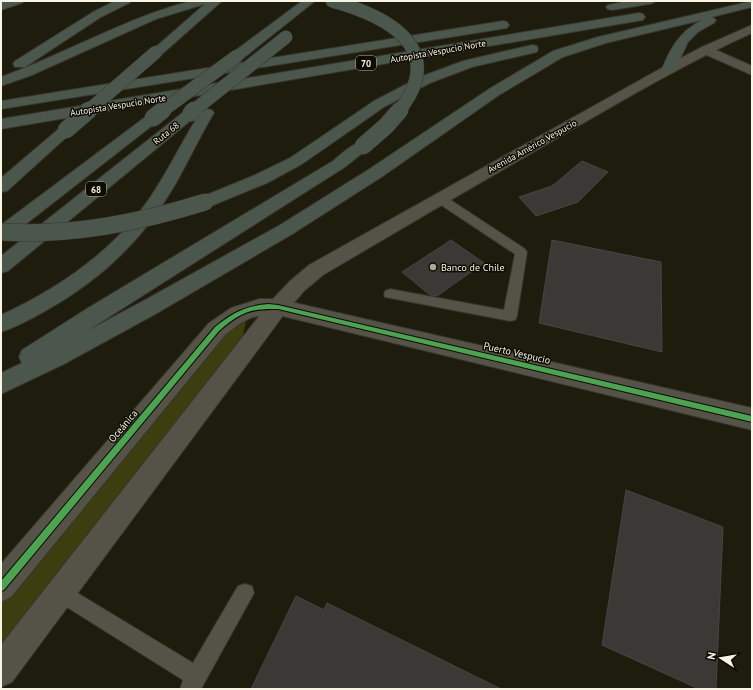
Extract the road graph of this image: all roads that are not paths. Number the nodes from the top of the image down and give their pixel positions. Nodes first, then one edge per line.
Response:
1 (18, 1) edge
2 (125, 1) edge
3 (205, 1) edge
4 (216, 1) edge
5 (308, 1) edge
6 (328, 3) edge
7 (744, 3) edge
8 (1, 6) edge
9 (604, 8) dead end
10 (649, 8) edge
11 (673, 11) dead end
12 (515, 23) dead end
13 (752, 29) edge
14 (289, 34) dead end
15 (707, 50) junction
16 (669, 69) junction
17 (752, 71) edge
18 (1, 74) edge
19 (1, 82) edge
20 (1, 105) edge
21 (199, 113) junction
22 (1, 124) edge
23 (1, 187) edge
24 (440, 198) junction
25 (1, 233) edge
26 (1, 266) edge
27 (390, 294) dead end
28 (278, 307) junction
29 (1, 324) edge
30 (1, 377) edge
31 (1, 384) edge
32 (752, 419) edge
33 (1, 587) edge
34 (61, 592) junction
35 (245, 593) dead end
36 (1, 671) edge
37 (193, 683) edge

1 - 8 highway
2 - 18 highway
3 - 19 highway
4 - 23 highway, bridge
5 - 25 highway, Ruta 68 / 68, bridge
6 - 30 highway, bridge
7 - 11 highway
7 - 16 highway
7 - 25 highway, bridge
7 - 31 highway
9 - 10 highway, Autopista Vespucio Norte / 70
10 - 22 highway, Autopista Vespucio Norte / 70
12 - 20 highway, Autopista Vespucio Norte / 70
13 - 15 main road, Avenida Américo Vespucio
14 - 21 highway, bridge
15 - 16 main road, Avenida Américo Vespucio
15 - 17 main road
16 - 24 main road, Avenida Américo Vespucio
21 - 26 highway, Ruta 68 / 68
21 - 29 highway
24 - 27 lane
24 - 28 main road, Avenida Américo Vespucio
28 - 32 main road, Puerto Vespucio
28 - 33 main road, Oceánica
28 - 34 main road
34 - 36 main road
34 - 37 lane
35 - 37 lane

